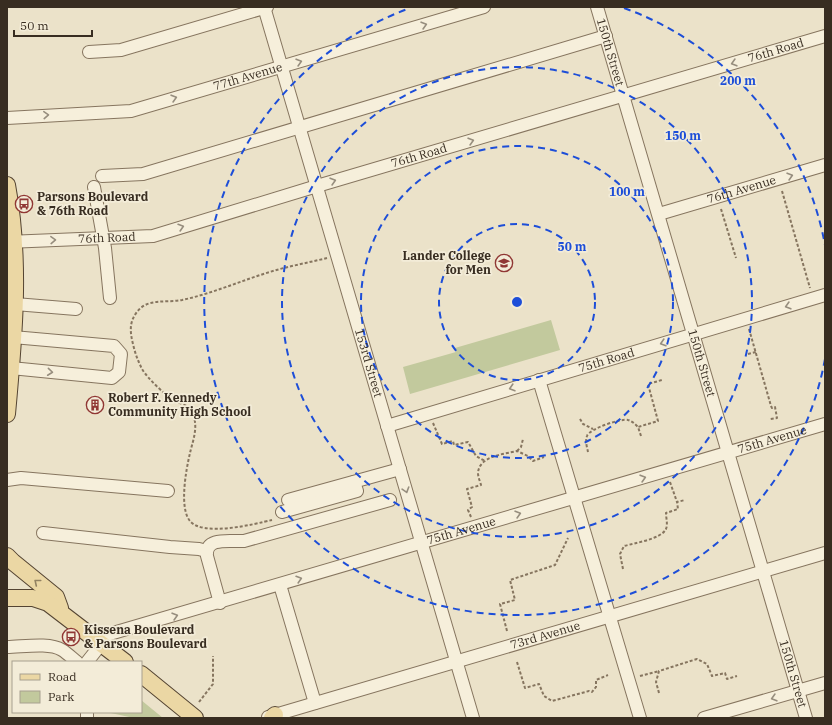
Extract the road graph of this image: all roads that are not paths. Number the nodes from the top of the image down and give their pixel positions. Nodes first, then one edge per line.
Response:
1 (265, 7) edge
2 (484, 7) edge
3 (597, 7) edge
4 (606, 36) junction
5 (825, 36) edge
6 (89, 52) dead end
7 (282, 67) junction
8 (623, 96) junction
9 (7, 118) edge
10 (299, 127) junction
11 (825, 165) edge
12 (102, 176) dead end
13 (7, 184) edge
14 (317, 186) junction
15 (94, 187) dead end
16 (659, 214) junction
17 (103, 238) junction
18 (10, 242) edge
19 (825, 295) edge
20 (110, 298) dead end
21 (15, 304) junction
22 (76, 309) dead end
23 (693, 334) junction
24 (13, 337) junction
25 (10, 365) edge
26 (539, 380) junction
27 (7, 414) edge
28 (825, 424) edge
29 (387, 426) junction
30 (728, 452) junction
31 (400, 469) junction
32 (7, 480) edge
33 (354, 482) junction
34 (168, 491) dead end
35 (574, 498) junction
36 (288, 500) dead end
37 (390, 500) dead end
38 (277, 516) road end
39 (44, 533) dead end
40 (422, 543) junction
41 (206, 551) junction
42 (825, 555) edge
43 (7, 556) edge
44 (763, 571) junction
45 (280, 585) junction
46 (7, 598) edge
47 (220, 603) junction
48 (61, 612) junction
49 (610, 616) junction
50 (99, 641) junction
51 (7, 647) edge
52 (76, 661) edge
53 (88, 661) edge
54 (125, 661) edge
55 (457, 661) junction
56 (142, 675) edge
57 (825, 683) edge
58 (798, 691) junction
59 (315, 703) junction
60 (270, 717) edge
61 (195, 718) edge
62 (473, 718) edge
63 (640, 718) edge
64 (704, 718) edge
65 (806, 718) edge

1 - 6 street
1 - 7 street, 153rd Street
7 -> 2 street, 77th Avenue
3 - 4 street, 150th Street
4 - 8 street, 150th Street
4 - 10 street
5 -> 8 street, 76th Road
9 -> 7 street, 77th Avenue
7 - 10 street, 153rd Street
14 -> 8 street, 76th Road
8 - 16 street, 150th Street
10 - 12 street
10 - 14 street, 153rd Street
16 -> 11 street, 76th Avenue
13 - 18 main road
17 -> 14 street, 76th Road
14 - 29 street, 153rd Street
15 - 17 street
16 - 23 street, 150th Street
18 -> 17 street, 76th Road
17 - 20 street
18 - 21 main road
19 -> 23 street, 75th Road
21 - 22 street
21 - 24 main road
23 -> 26 street, 75th Road
23 - 30 street, 150th Street
24 - 25 main road
25 -> 24 street
25 - 27 main road
26 -> 29 street, 75th Road
26 - 35 street
28 - 30 street, 75th Avenue
29 - 31 street, 153rd Street
35 -> 30 street, 75th Avenue
30 - 44 street, 150th Street
31 - 33 street
31 -> 40 street, 153rd Street
32 - 34 street
33 - 36 street
33 - 38 street
40 -> 35 street, 75th Avenue
35 - 49 street
37 - 41 street
39 - 41 street
45 -> 40 street, 75th Avenue
40 - 55 street, 153rd Street
41 - 47 street
42 - 44 street, 73rd Avenue
48 -> 43 main road
44 - 49 street, 73rd Avenue
44 - 58 street, 150th Street
45 - 47 street, 75th Avenue
45 - 59 street
46 - 48 main road
50 -> 47 street, 75th Avenue
48 - 50 main road
49 - 55 street, 73rd Avenue
49 - 63 street
50 - 53 street
50 - 54 main road
51 - 52 street
55 - 59 street, 73rd Avenue
55 - 62 street, 153rd Street
56 - 61 main road
57 - 58 street
58 -> 64 street
58 - 65 street, 150th Street
59 - 60 street, 73rd Avenue

